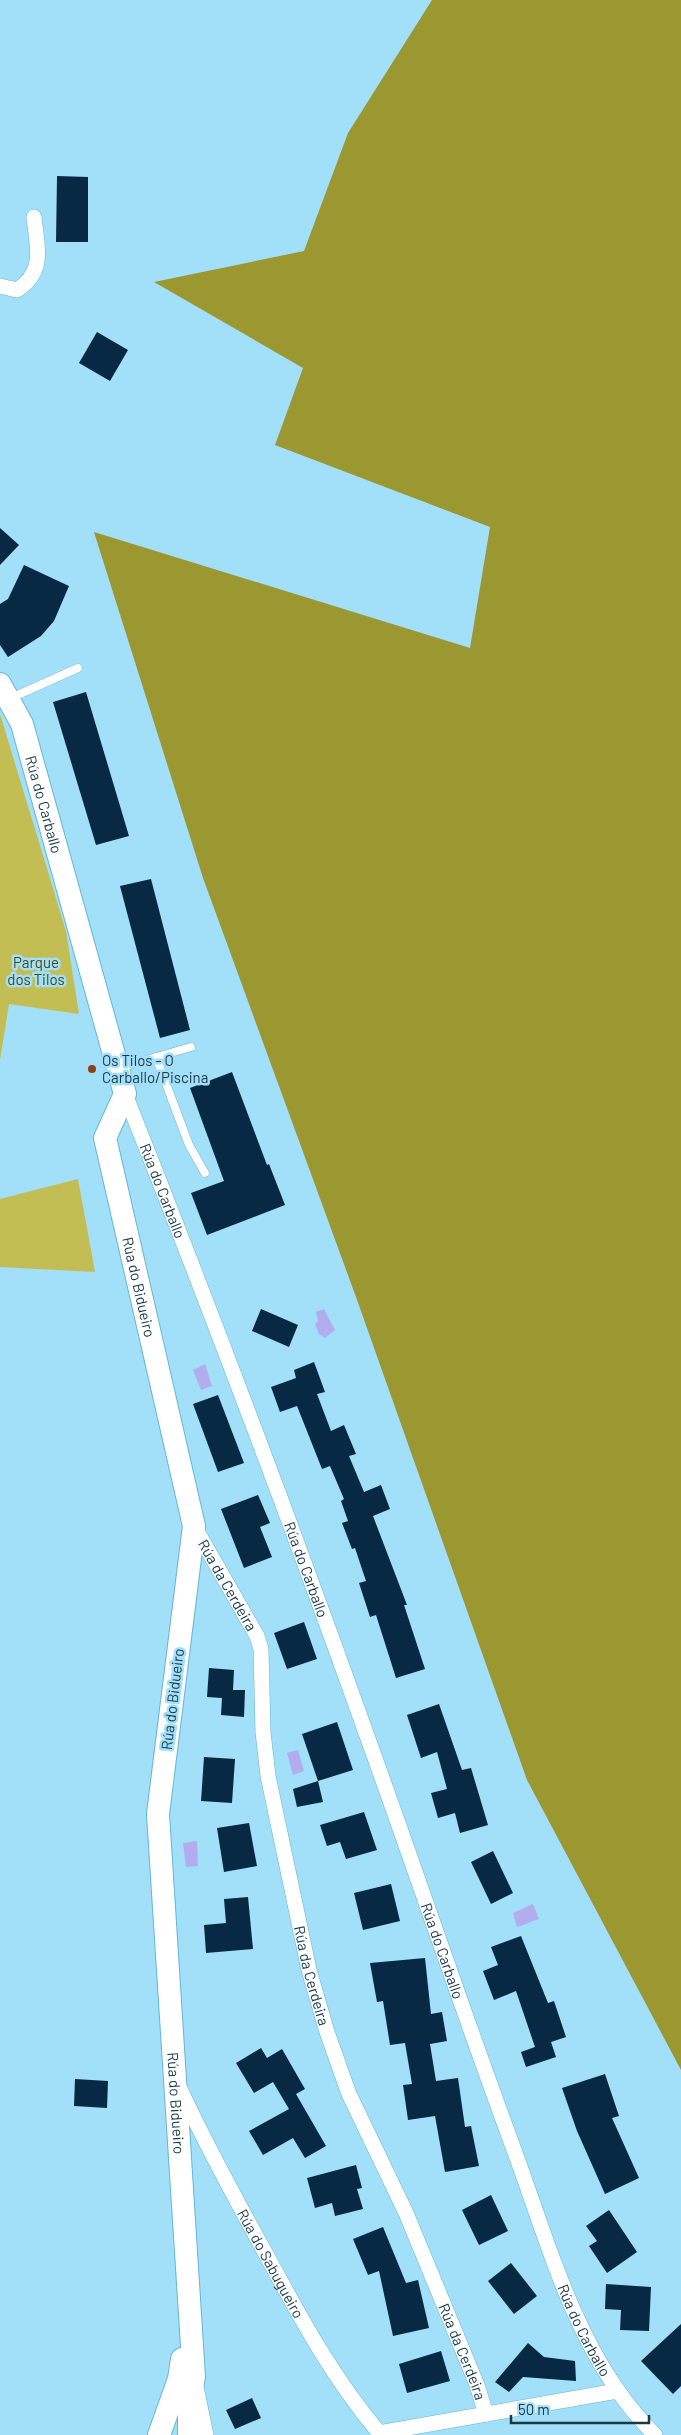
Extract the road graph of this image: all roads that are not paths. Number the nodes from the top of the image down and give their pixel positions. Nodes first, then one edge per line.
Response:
1 (34, 218) dead end
2 (0, 286) edge
3 (78, 668) dead end
4 (5, 692) edge
5 (191, 1047) dead end
6 (156, 1057) junction
7 (118, 1068) junction
8 (125, 1094) junction
9 (205, 1173) dead end
10 (194, 1526) junction
11 (176, 2080) junction
12 (191, 2319) junction
13 (617, 2391) junction
14 (196, 2411) junction
15 (486, 2414) junction
16 (161, 2433) edge
17 (380, 2434) edge
18 (189, 2435) edge
19 (206, 2435) edge
20 (655, 2435) edge

1 - 2 street
3 - 4 lane
4 - 7 street, Rúa do Carballo
5 - 6 lane
6 - 7 lane
6 - 9 lane
7 - 8 street, Rúa do Carballo
8 - 10 street, Rúa do Bidueiro
8 - 13 street, Rúa do Carballo
10 - 11 street, Rúa do Bidueiro
10 - 15 street, Rúa da Cerdeira
11 - 12 street, Rúa do Bidueiro
11 - 17 street, Rúa do Sabugueiro
12 - 14 street, Rúa do Bidueiro
12 - 16 street, Rúa do Bidueiro
13 - 15 street
13 - 20 street, Rúa do Carballo
14 - 16 street
14 - 18 street, Rúa do Bidueiro
14 - 19 street, Rúa do Bidueiro
15 - 17 street

